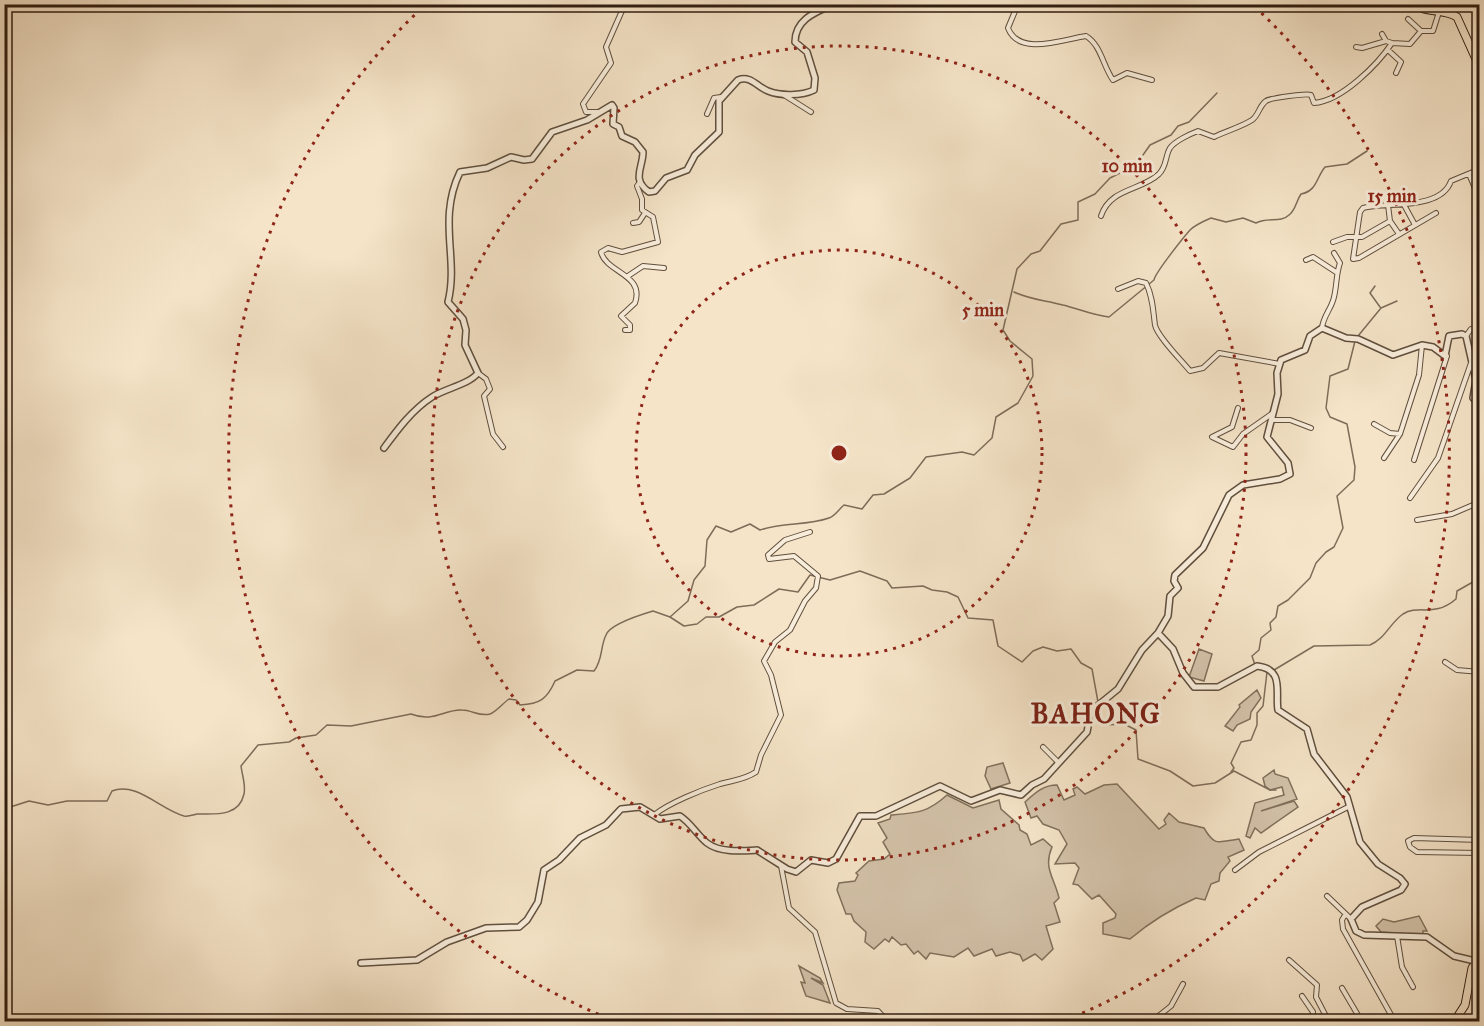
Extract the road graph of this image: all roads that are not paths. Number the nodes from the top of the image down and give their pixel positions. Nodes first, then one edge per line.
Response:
1 (625, 4) edge
2 (834, 4) edge
3 (1018, 4) edge
4 (1413, 4) edge
5 (1439, 12) junction
6 (1408, 19) dead end
7 (1421, 31) junction
8 (1382, 34) dead end
9 (1386, 41) junction
10 (1392, 43) junction
11 (1356, 47) dead end
12 (1388, 50) junction
13 (1479, 68) edge
14 (1396, 73) dead end
15 (1152, 80) dead end
16 (784, 95) junction
17 (721, 97) junction
18 (599, 112) junction
19 (811, 112) dead end
20 (707, 114) dead end
21 (1479, 169) edge
22 (1469, 174) junction
23 (640, 182) junction
24 (1479, 200) edge
25 (1404, 203) junction
26 (1388, 205) junction
27 (645, 213) junction
28 (1436, 213) dead end
29 (1101, 216) dead end
30 (1390, 221) junction
31 (633, 223) dead end
32 (1415, 225) junction
33 (1400, 234) junction
34 (1355, 239) junction
35 (1333, 242) dead end
36 (1334, 253) dead end
37 (1306, 260) dead end
38 (664, 268) dead end
39 (1336, 272) junction
40 (628, 276) junction
41 (1118, 289) dead end
42 (1322, 328) junction
43 (1479, 328) edge
44 (625, 330) dead end
45 (1466, 336) junction
46 (1422, 345) junction
47 (1447, 356) junction
48 (1472, 362) junction
49 (1280, 364) junction
50 (478, 373) junction
51 (1479, 404) edge
52 (1238, 408) dead end
53 (1273, 413) junction
54 (1271, 420) junction
55 (1374, 424) dead end
56 (1311, 428) dead end
57 (1400, 434) junction
58 (503, 447) dead end
59 (384, 448) dead end
60 (1384, 458) dead end
61 (1414, 459) dead end
62 (1410, 498) dead end
63 (1479, 502) edge
64 (1417, 520) dead end
65 (810, 532) dead end
66 (1158, 633) junction
67 (1445, 662) dead end
68 (1479, 672) edge
69 (1042, 747) dead end
70 (1058, 762) junction
71 (1350, 806) junction
72 (654, 815) junction
73 (1479, 840) edge
74 (1479, 853) edge
75 (781, 866) junction
76 (1235, 870) dead end
77 (1327, 896) dead end
78 (1348, 917) junction
79 (1397, 936) junction
80 (1289, 960) dead end
81 (1477, 960) edge
82 (361, 963) dead end
83 (1183, 984) dead end
84 (1413, 987) dead end
85 (1342, 988) dead end
86 (1302, 996) dead end
87 (888, 1022) edge
88 (1151, 1022) edge
89 (1311, 1022) edge
90 (1329, 1022) edge
91 (1362, 1022) edge
92 (1395, 1022) edge
93 (1454, 1022) edge

1 - 18 street
2 - 16 street
3 - 15 street
4 - 5 highway
5 - 7 street
5 - 13 highway
6 - 7 street
7 - 10 street
8 - 9 street
9 - 10 street
9 - 11 street
10 - 12 street
12 - 14 street
12 - 29 street
16 - 17 street
16 - 19 street
17 - 20 street
17 - 23 street
18 - 23 street
18 - 50 street
21 - 22 street
22 - 24 street
22 - 25 street
23 - 27 street
25 - 26 street
25 - 32 street
26 - 30 street
26 - 34 street
27 - 31 street
27 - 40 street
28 - 32 street
30 - 33 street
30 - 34 street
32 - 33 street
33 - 34 street
34 - 35 street
36 - 39 street
37 - 39 street
38 - 40 street
39 - 42 street
40 - 44 street
41 - 49 street
42 - 46 street
42 - 49 street
43 - 45 street
45 - 47 street
45 - 48 street
46 - 47 street
46 - 57 street
47 - 61 street
48 - 51 street
48 - 62 street
49 - 53 street
50 - 58 street
50 - 59 street
52 - 53 street
53 - 54 street
54 - 56 street
54 - 66 street
55 - 57 street
57 - 60 street
63 - 64 street
65 - 72 street
66 - 70 street
66 - 71 street
67 - 68 street
69 - 70 street
70 - 75 street
71 - 76 street
71 - 78 street
72 - 75 street
72 - 82 street
73 - 74 street
75 - 87 street
77 - 78 street
78 - 79 street
78 - 92 street
79 - 81 street
79 - 84 street
80 - 90 street
81 - 93 highway
83 - 88 street
85 - 91 street
86 - 89 street

